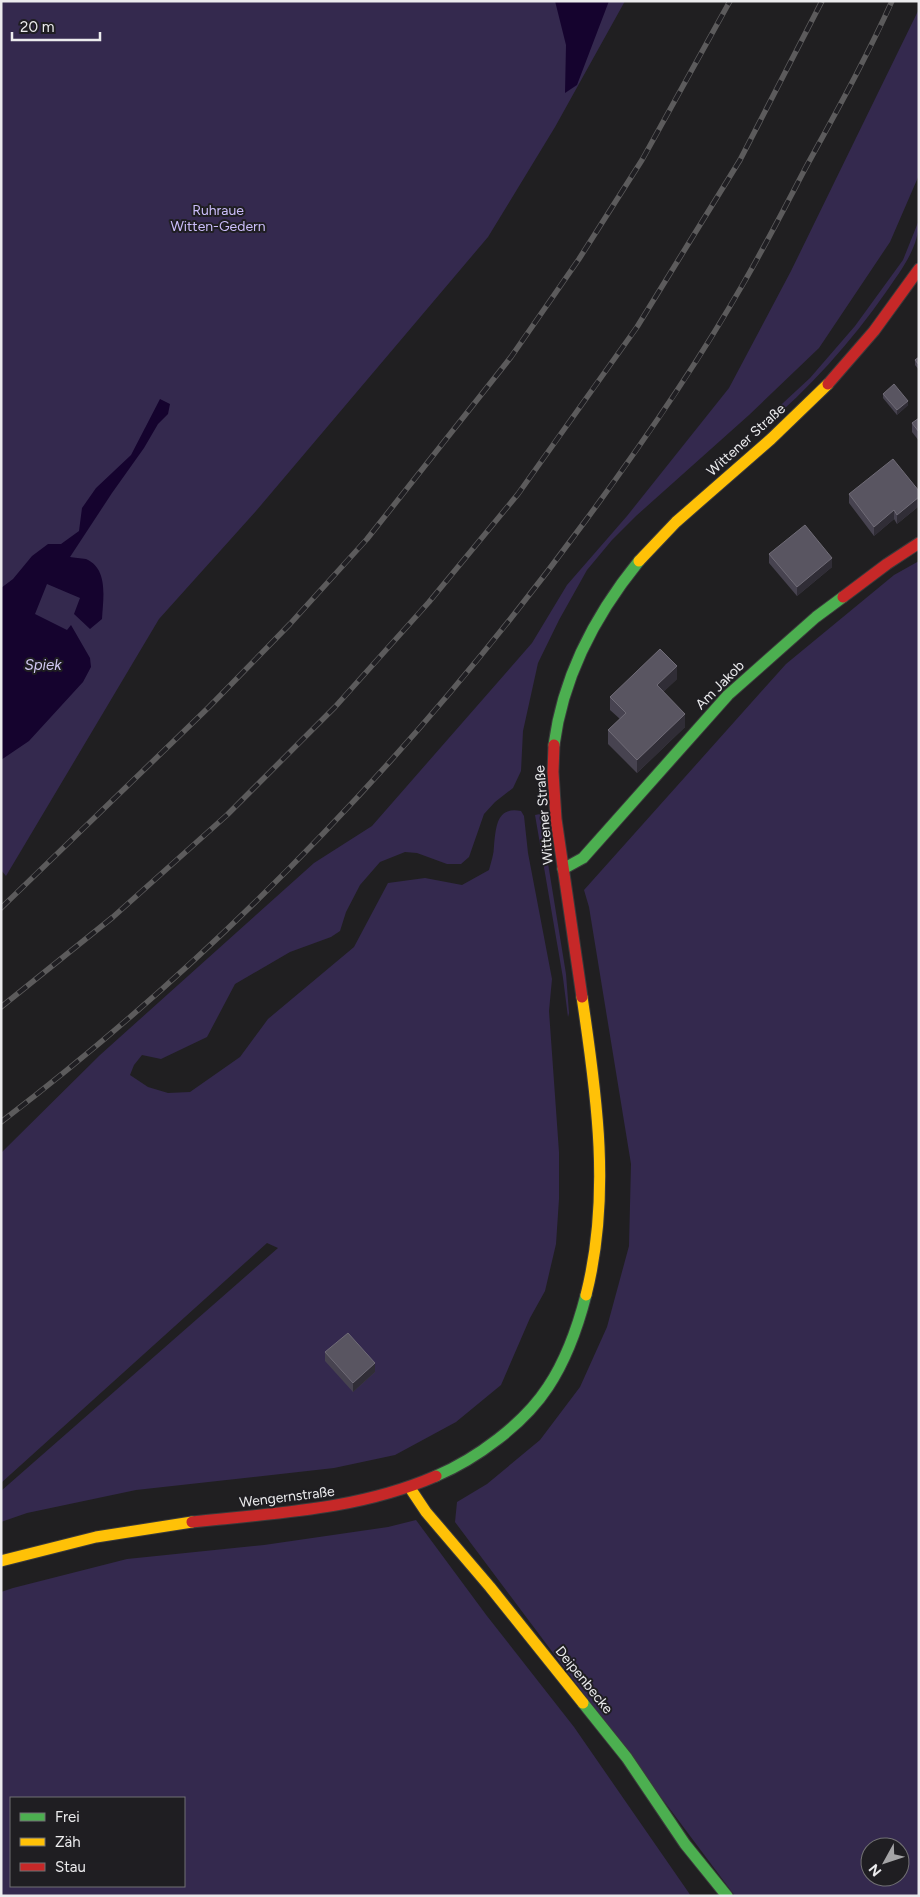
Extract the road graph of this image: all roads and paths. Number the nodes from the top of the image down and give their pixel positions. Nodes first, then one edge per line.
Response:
1 (919, 269) edge
2 (919, 543) edge
3 (563, 869) junction
4 (546, 1391) joint
5 (410, 1488) junction
6 (1, 1561) edge
7 (727, 1896) edge

1 - 3 main road, Wittener Straße
2 - 3 main road, Am Jakob
3 - 4 main road, Wittener Straße
4 - 5 main road, Wengernstraße
5 - 6 main road, Wengernstraße
5 - 7 main road, Deipenbecke

